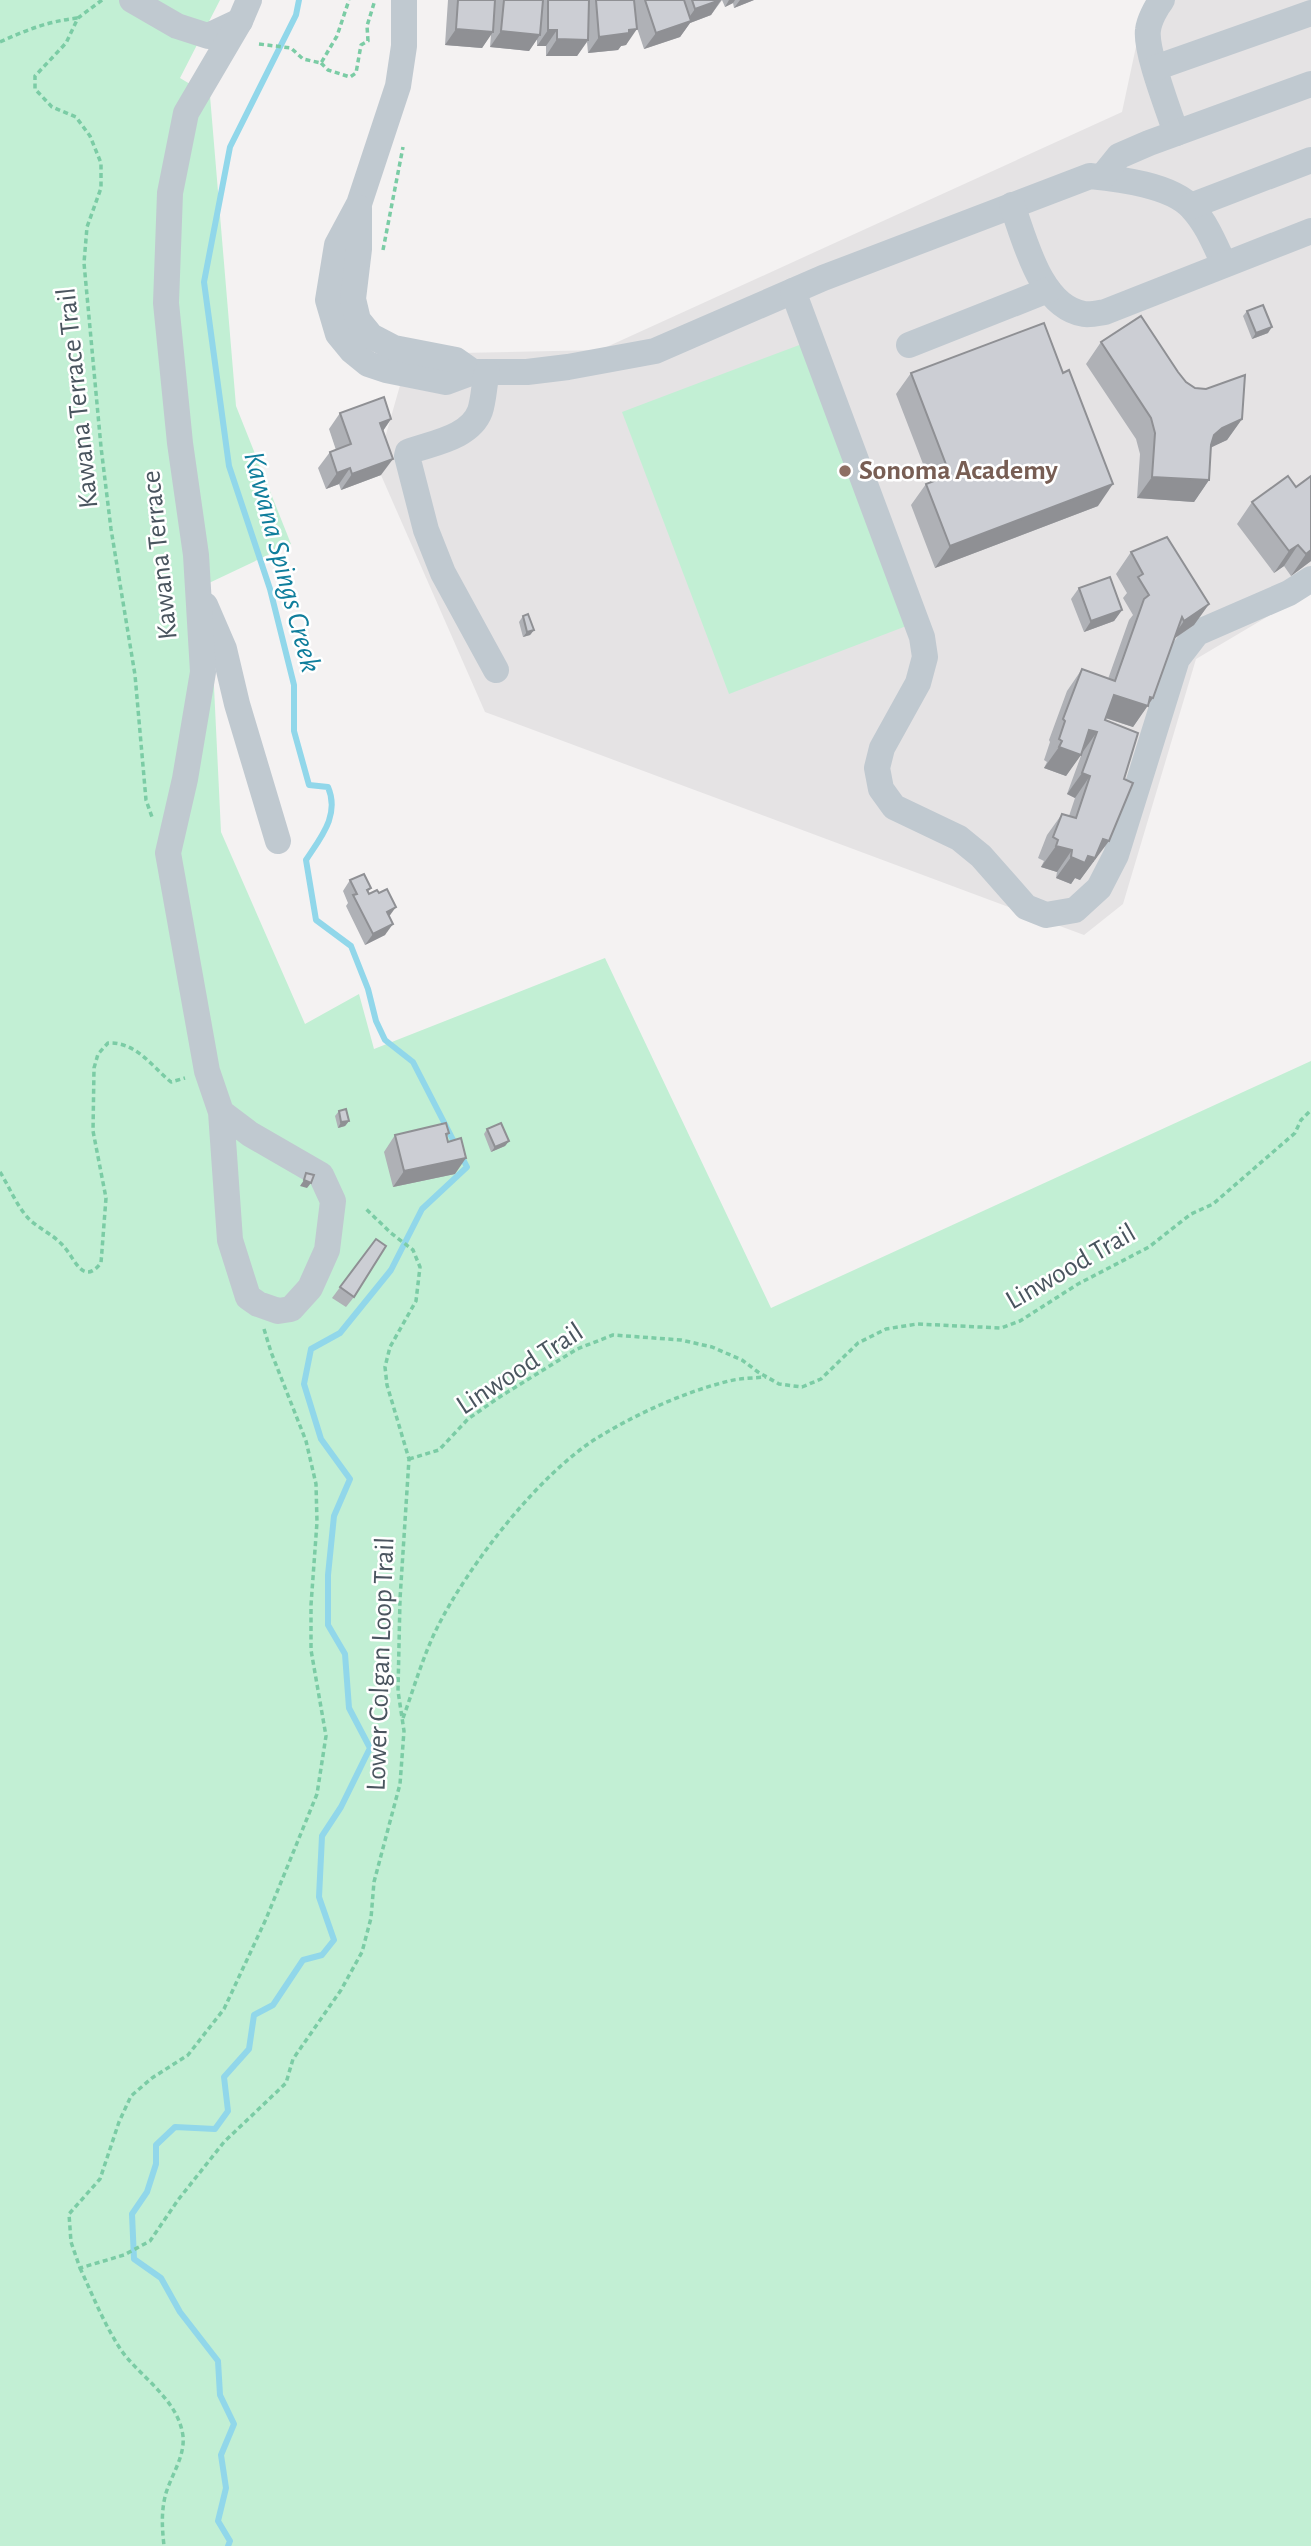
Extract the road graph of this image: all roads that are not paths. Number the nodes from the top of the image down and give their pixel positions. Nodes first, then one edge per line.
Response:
1 (132, 0) edge
2 (404, 0) edge
3 (1162, 0) edge
4 (244, 10) edge
5 (1311, 13) edge
6 (1155, 68) junction
7 (1311, 84) edge
8 (1176, 133) junction
9 (1311, 160) edge
10 (1102, 177) junction
11 (1012, 205) junction
12 (1191, 206) junction
13 (1311, 231) edge
14 (1224, 264) junction
15 (1048, 290) junction
16 (793, 291) junction
17 (909, 345) dead end
18 (480, 372) junction
19 (1311, 579) edge
20 (198, 591) junction
21 (496, 670) dead end
22 (278, 841) dead end
23 (221, 1112) junction

1 - 4 lane
2 - 18 lane
3 - 6 lane
4 - 20 lane, Kawana Terrace
5 - 6 lane
6 - 8 lane
7 - 8 lane
8 - 10 lane
9 - 12 lane
10 - 11 lane
10 - 12 lane
11 - 15 lane
11 - 16 lane
12 - 14 lane
13 - 14 lane
14 - 15 lane
15 - 17 lane
16 - 18 lane
16 - 19 lane
18 - 21 lane
20 - 22 lane
20 - 23 lane, Kawana Terrace
23 - 23 lane, Kawana Terrace

